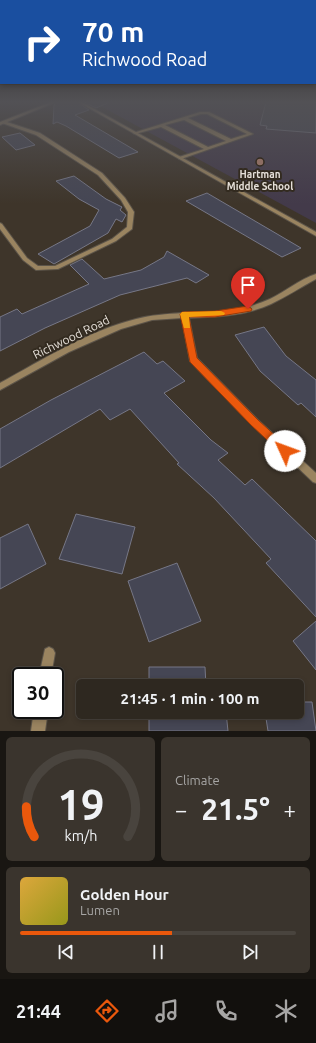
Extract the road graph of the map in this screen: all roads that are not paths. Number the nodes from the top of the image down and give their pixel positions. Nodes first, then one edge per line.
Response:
1 (41, 136) edge
2 (141, 136) edge
3 (183, 136) edge
4 (220, 136) edge
5 (245, 136) edge
6 (230, 141) junction
7 (208, 149) junction
8 (181, 158) junction
9 (0, 226) edge
10 (316, 234) edge
11 (316, 276) edge
12 (184, 314) junction
13 (0, 387) edge
14 (316, 479) edge
15 (48, 653) dead end
16 (47, 667) edge
17 (40, 719) edge
18 (38, 731) edge

1 - 9 street
2 - 8 street
3 - 7 street
4 - 6 street
5 - 6 street
6 - 7 street
7 - 8 street
8 - 10 street
11 - 12 street, Richwood Road
12 - 13 street, Richwood Road
12 - 14 street
15 - 16 street
17 - 18 street

